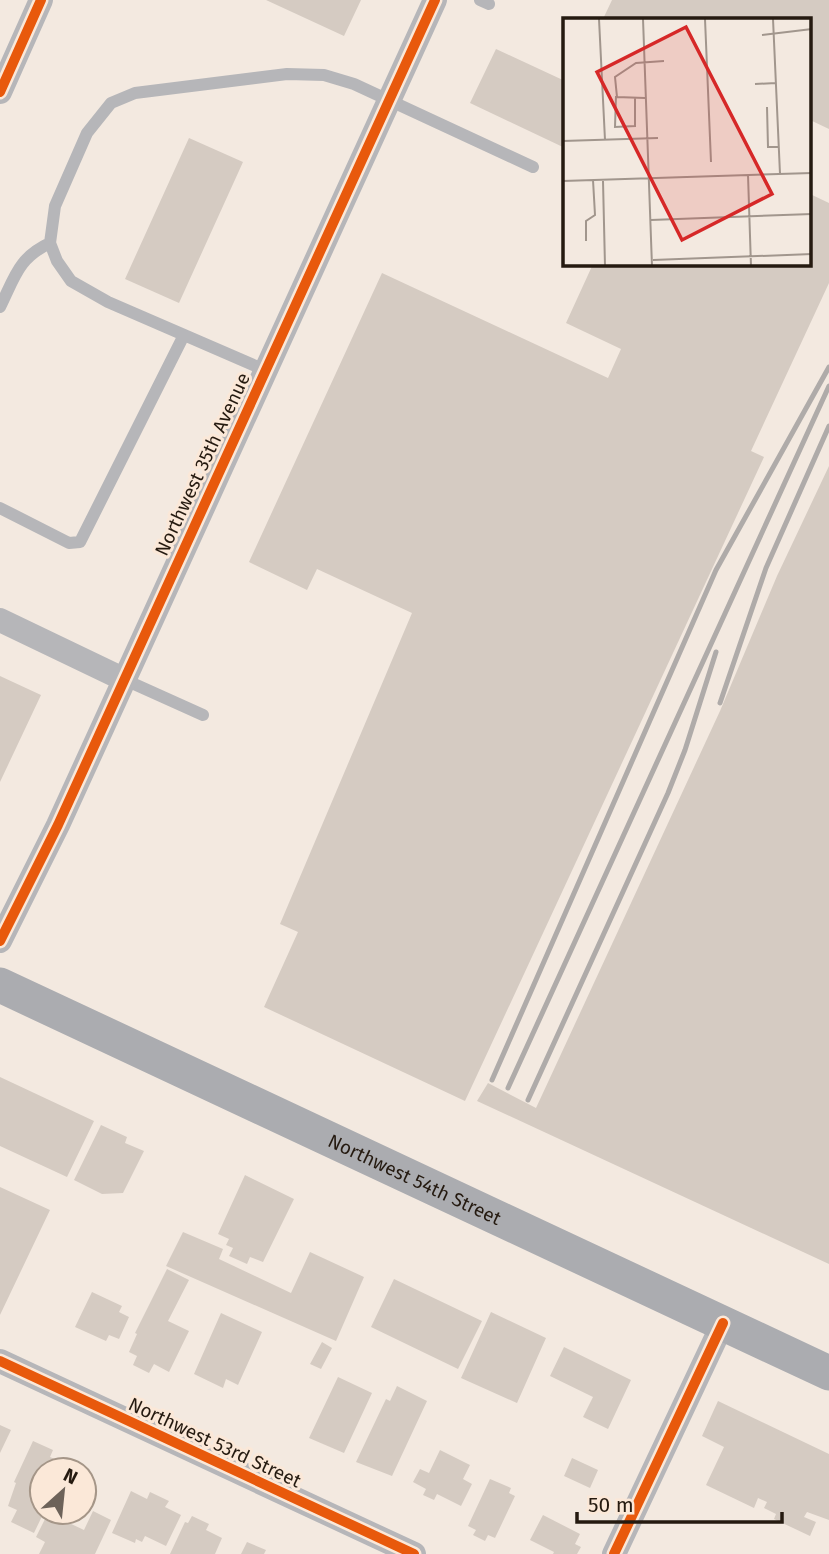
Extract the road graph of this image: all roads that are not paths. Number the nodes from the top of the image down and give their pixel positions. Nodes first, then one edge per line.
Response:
1 (41, 0) edge
2 (435, 0) edge
3 (0, 92) edge
4 (389, 100) junction
5 (533, 167) dead end
6 (50, 243) junction
7 (0, 307) edge
8 (184, 335) junction
9 (265, 370) junction
10 (0, 508) edge
11 (0, 620) edge
12 (123, 679) junction
13 (203, 715) dead end
14 (0, 941) edge
15 (0, 985) edge
16 (723, 1323) junction
17 (0, 1361) edge
18 (829, 1373) edge
19 (414, 1554) edge
20 (614, 1554) edge

1 - 3 street
2 - 4 street, Northwest 35th Avenue
4 - 5 lane
4 - 6 lane
4 - 9 street, Northwest 35th Avenue
6 - 7 lane
6 - 8 lane
8 - 9 lane
8 - 10 lane
9 - 12 street, Northwest 35th Avenue
11 - 12 street
12 - 13 lane
12 - 14 street, Northwest 35th Avenue
15 - 16 main road, Northwest 54th Street
16 - 18 main road, Northwest 54th Street
16 - 20 street
17 - 19 street, Northwest 53rd Street

